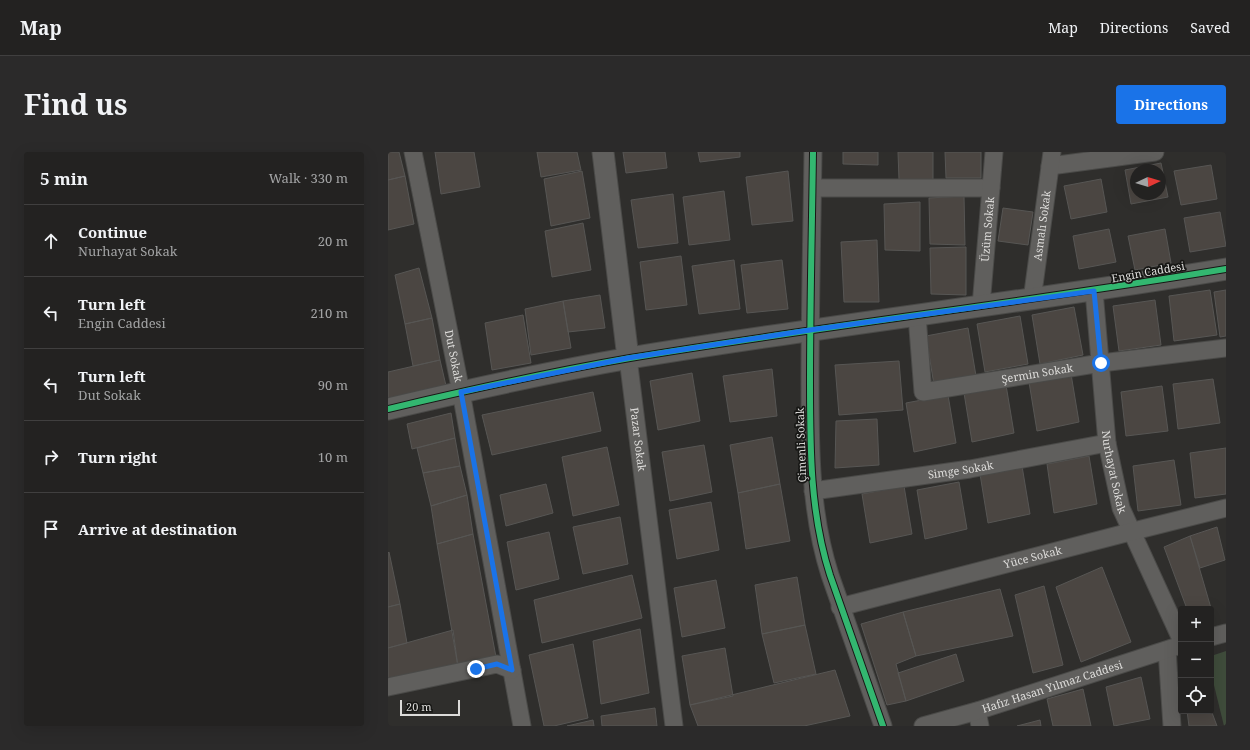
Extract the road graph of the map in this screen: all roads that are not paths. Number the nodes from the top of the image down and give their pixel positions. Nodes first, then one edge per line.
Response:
1 (413, 152) edge
2 (603, 152) edge
3 (813, 152) edge
4 (994, 152) edge
5 (1156, 152) edge
6 (1051, 159) edge
7 (813, 188) junction
8 (991, 188) junction
9 (1226, 269) edge
10 (1094, 291) junction
11 (1032, 300) junction
12 (981, 306) junction
13 (917, 316) junction
14 (810, 330) junction
15 (1226, 348) edge
16 (628, 358) junction
17 (1101, 363) junction
18 (461, 392) junction
19 (388, 409) edge
20 (1107, 443) junction
21 (813, 491) junction
22 (1226, 508) edge
23 (1130, 532) junction
24 (840, 607) junction
25 (1178, 633) edge
26 (1226, 633) edge
27 (1214, 636) edge
28 (1174, 648) edge
29 (512, 670) junction
30 (388, 687) edge
31 (978, 719) edge
32 (522, 726) edge
33 (674, 726) edge
34 (883, 726) edge
35 (923, 726) edge
36 (1172, 726) edge

1 - 18 street, Dut Sokak
2 - 16 street, Pazar Sokak
3 - 7 street, Çimenli Sokak
4 - 8 street, Üzüm Sokak
5 - 6 street
6 - 11 street, Asmalı Sokak
7 - 8 street
7 - 14 street, Çimenli Sokak
8 - 12 street, Üzüm Sokak
9 - 10 street, Engin Caddesi
10 - 11 street, Engin Caddesi
10 - 17 street, Nurhayat Sokak
11 - 12 street, Engin Caddesi
12 - 13 street, Engin Caddesi
13 - 14 street, Engin Caddesi
13 - 17 street, Şermin Sokak
14 - 16 street, Engin Caddesi
14 - 21 street, Çimenli Sokak
15 - 17 street, Şermin Sokak
16 - 18 street, Engin Caddesi
16 - 33 street, Pazar Sokak
17 - 20 street, Nurhayat Sokak
18 - 19 street, Engin Caddesi
18 - 29 street, Dut Sokak
20 - 21 street, Simge Sokak
20 - 23 street, Nurhayat Sokak
21 - 24 street, Çimenli Sokak
22 - 23 street, Yüce Sokak
23 - 24 street, Yüce Sokak
23 - 25 street, Nurhayat Sokak
24 - 34 street, Çimenli Sokak
26 - 27 street
28 - 31 street, Hafız Hasan Yılmaz Caddesi
28 - 36 street
29 - 30 street
29 - 32 street, Dut Sokak
31 - 35 street, Hafız Hasan Yılmaz Caddesi

